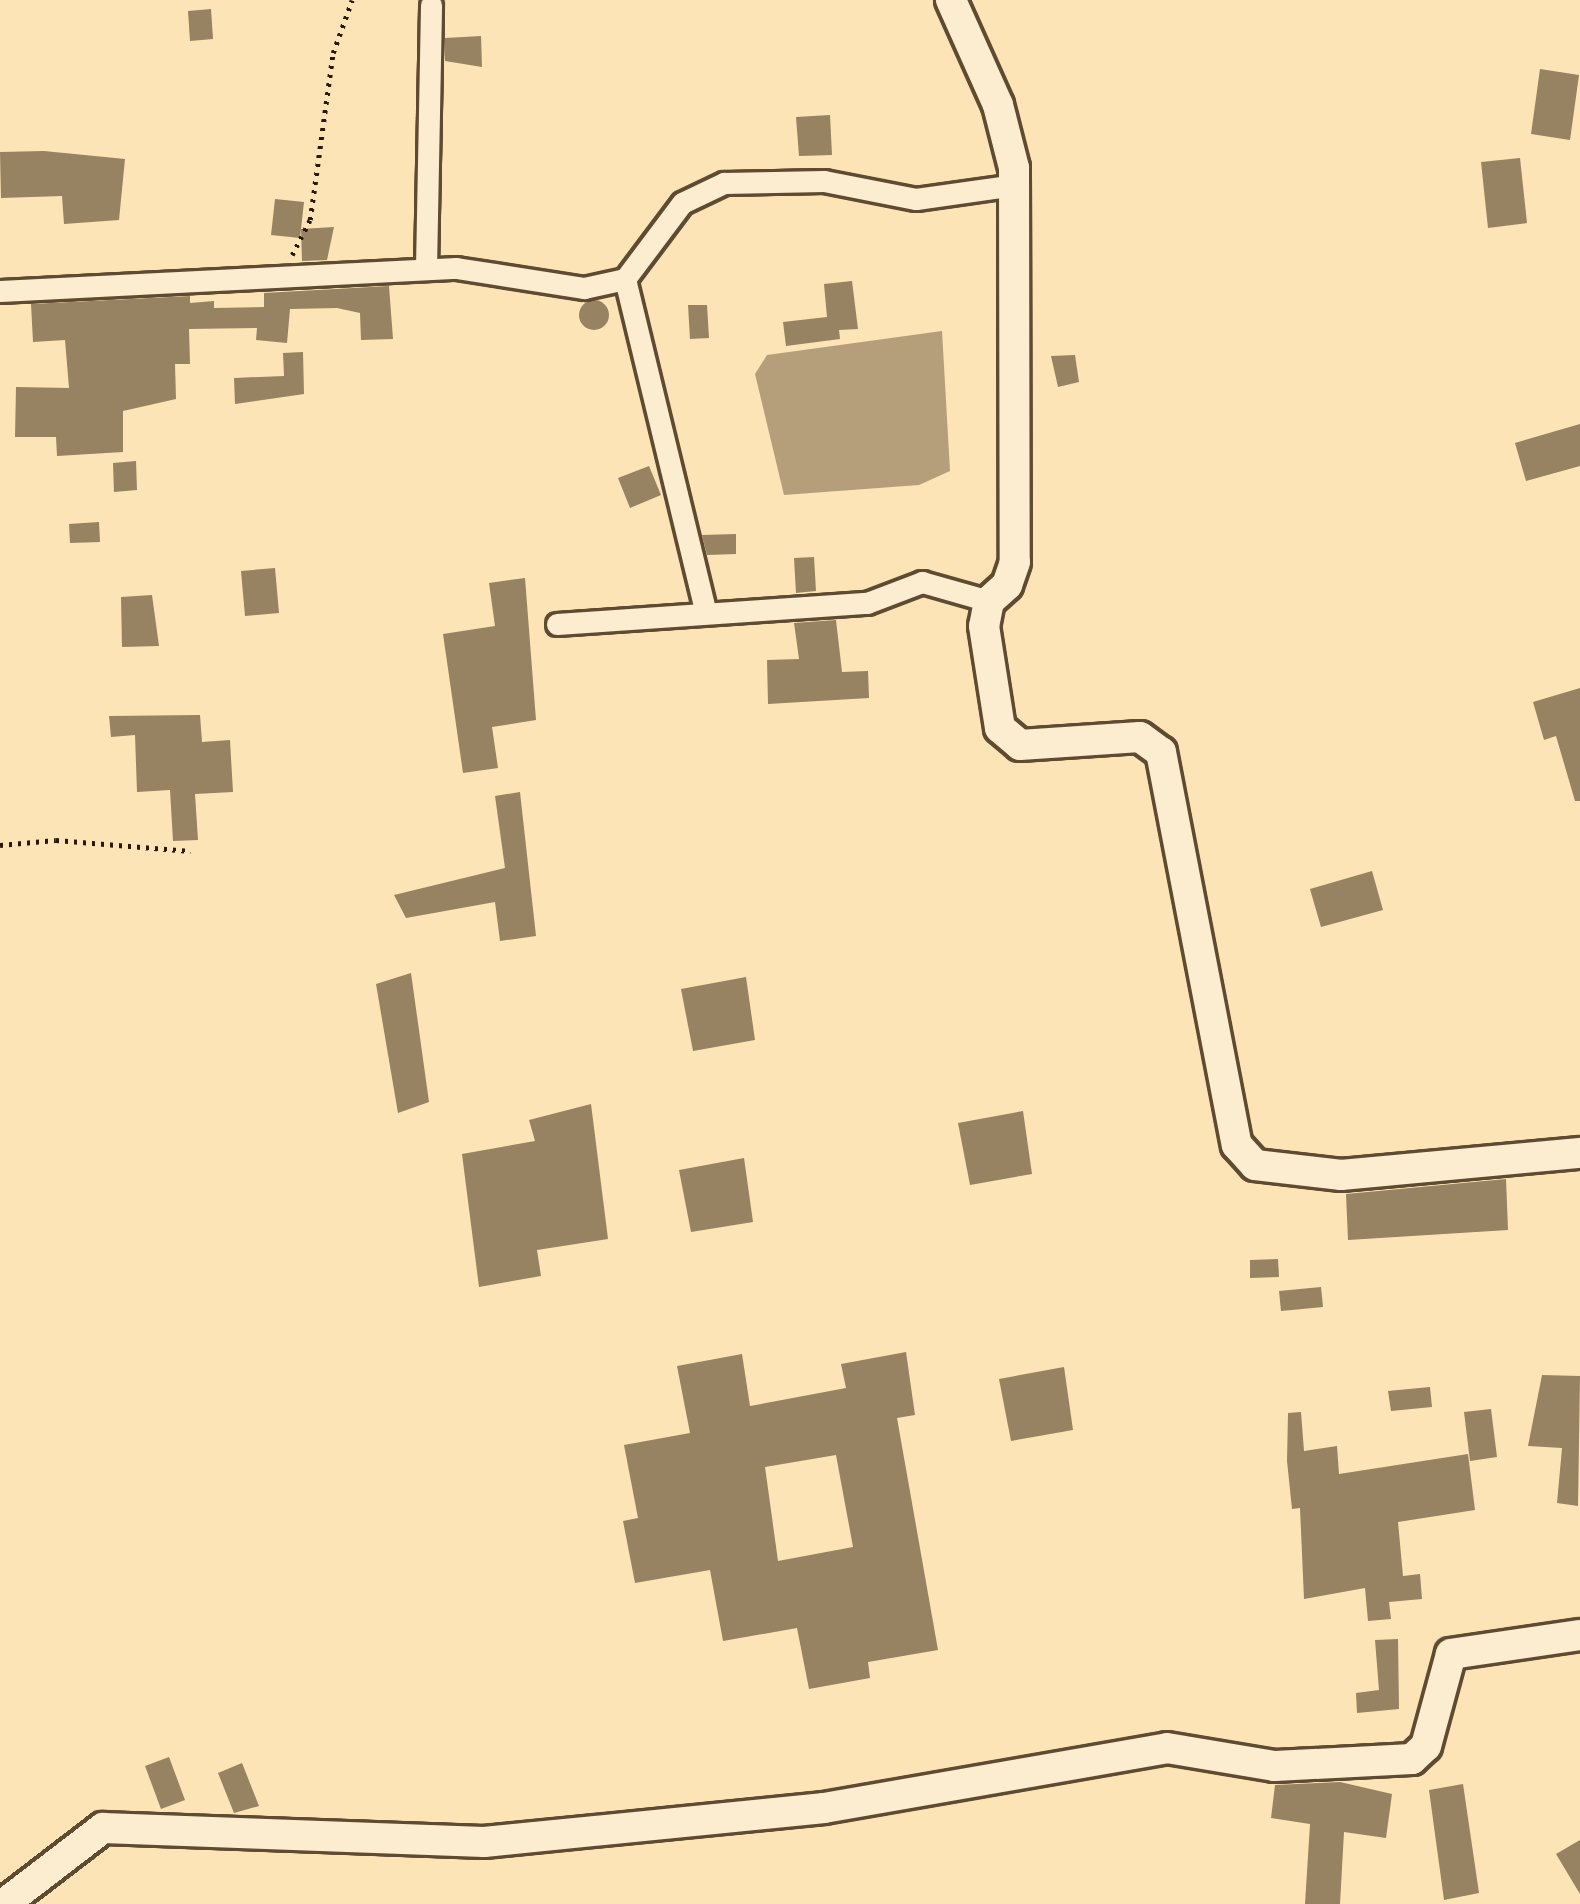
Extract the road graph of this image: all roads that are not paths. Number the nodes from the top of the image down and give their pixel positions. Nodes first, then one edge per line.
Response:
1 (951, 0) edge
2 (431, 5) dead end
3 (1014, 185) junction
4 (426, 268) junction
5 (625, 279) junction
6 (0, 291) edge
7 (989, 601) junction
8 (706, 613) junction
9 (557, 624) dead end
10 (1580, 1153) edge
11 (1580, 1635) edge
12 (4, 1904) edge

1 - 3 street
2 - 4 street
3 - 5 street
3 - 7 street
4 - 5 street
4 - 6 street
5 - 8 street
7 - 8 street
7 - 10 street
8 - 9 street
11 - 12 street

